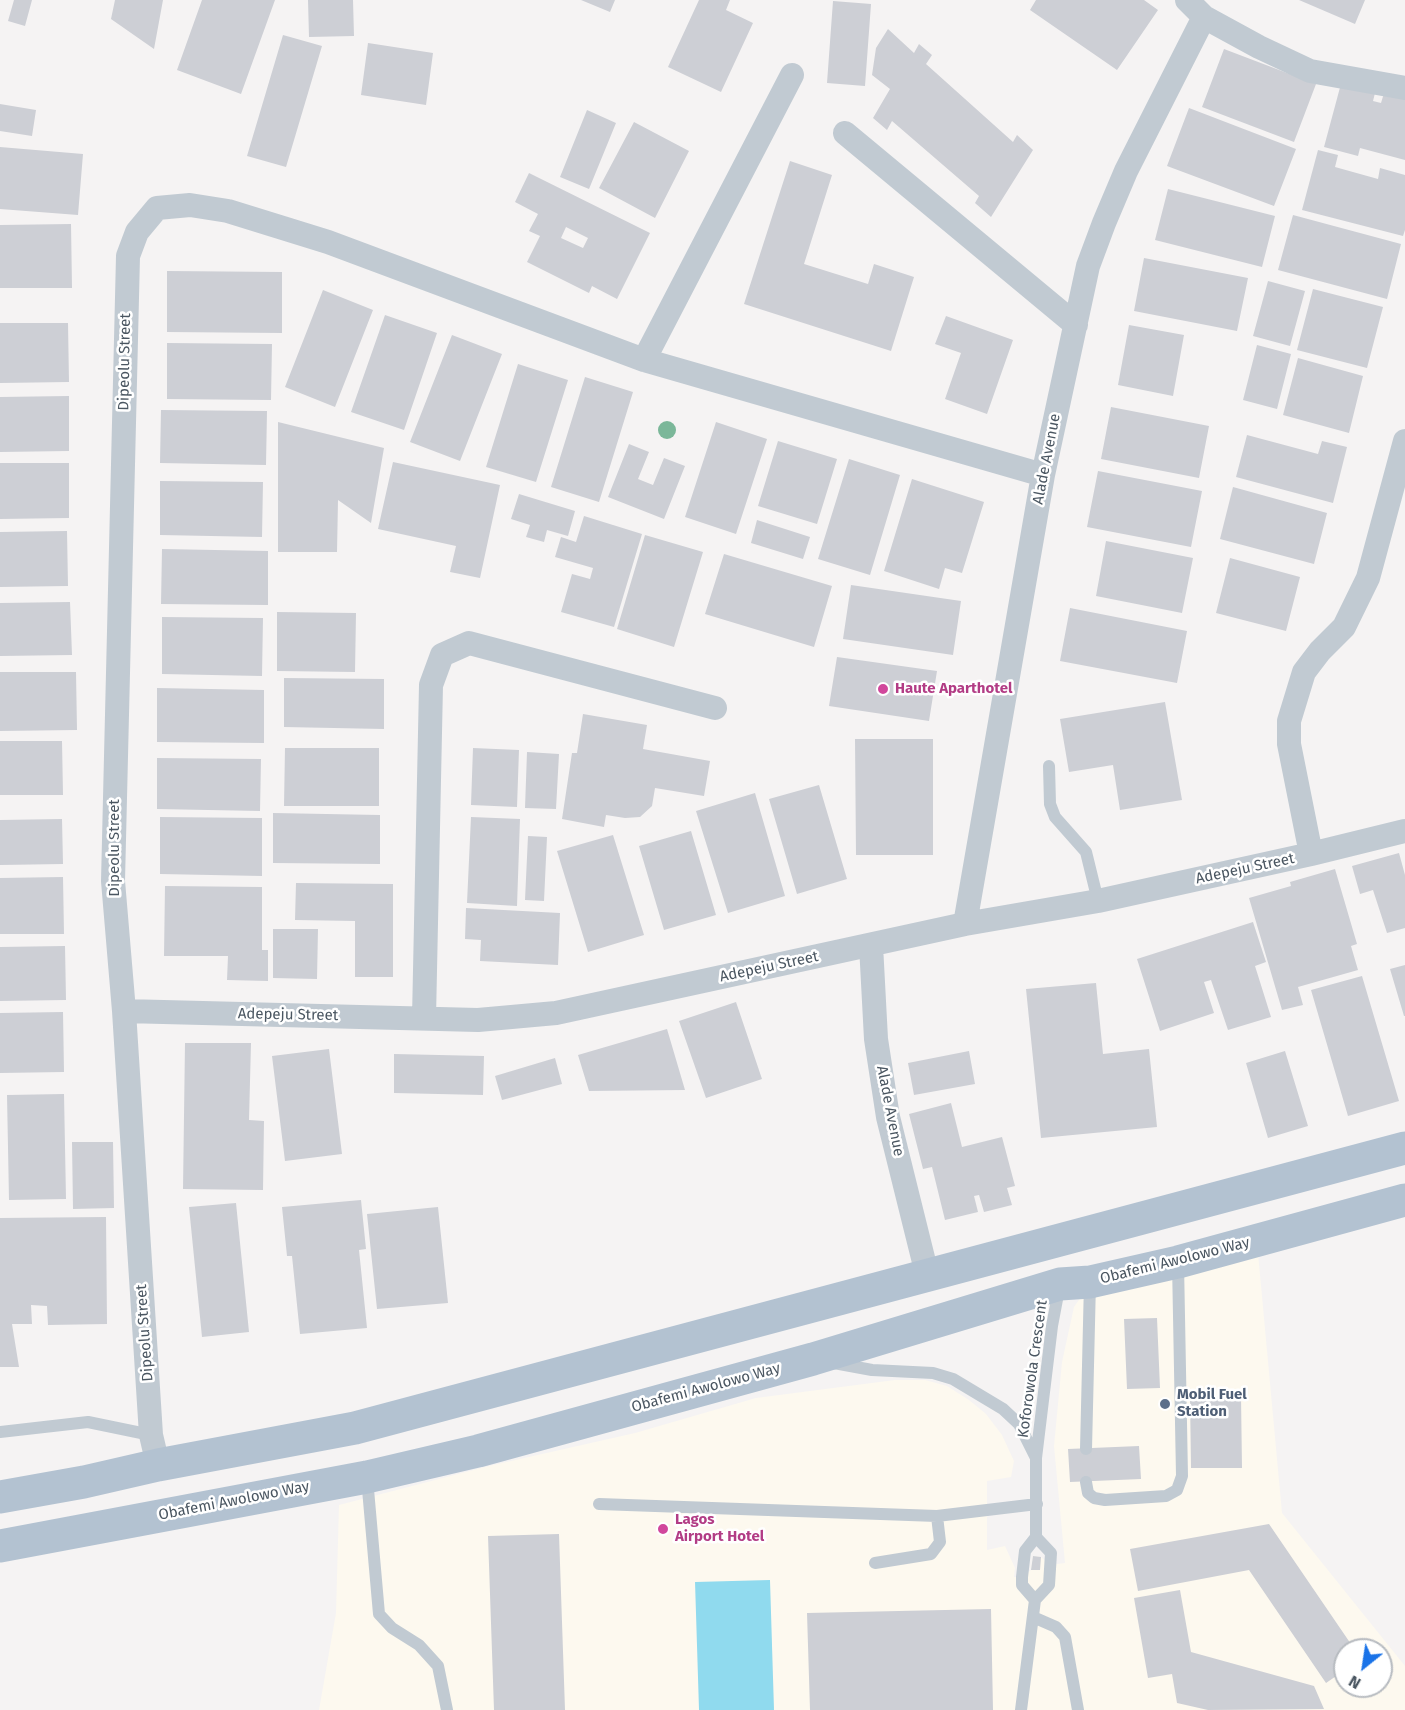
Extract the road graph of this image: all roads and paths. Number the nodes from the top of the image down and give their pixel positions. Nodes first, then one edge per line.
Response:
1 (1187, 0) edge
2 (1204, 17) junction
3 (792, 75) dead end
4 (1405, 88) edge
5 (845, 133) dead end
6 (1076, 325) junction
7 (644, 360) junction
8 (1405, 441) edge
9 (1043, 475) junction
10 (715, 708) dead end
11 (1049, 766) dead end
12 (1405, 831) edge
13 (1311, 854) junction
14 (1098, 901) junction
15 (965, 924) junction
16 (870, 945) junction
17 (124, 1011) junction
18 (424, 1018) junction
19 (1405, 1148) edge
20 (1405, 1200) edge
21 (1178, 1262) junction
22 (927, 1274) junction
23 (1075, 1283) junction
24 (813, 1359) junction
25 (0, 1432) edge
26 (1086, 1449) dead end
27 (155, 1450) junction
28 (1036, 1458) junction
29 (367, 1477) junction
30 (1086, 1482) dead end
31 (0, 1497) edge
32 (599, 1504) dead end
33 (1036, 1504) junction
34 (937, 1516) junction
35 (1036, 1537) junction
36 (0, 1546) edge
37 (875, 1563) dead end
38 (1035, 1600) junction
39 (1033, 1617) junction
40 (447, 1710) edge
41 (1021, 1710) edge
42 (1078, 1710) edge

1 - 2 street
2 - 4 street
2 - 6 street, Alade Avenue
3 - 7 street
5 - 6 street
6 - 9 street, Alade Avenue
7 - 9 street
7 - 17 street, Dipeolu Street
8 - 13 street
9 - 15 street, Alade Avenue
10 - 18 street
11 - 14 lane
12 - 13 street, Adepeju Street
13 - 14 street, Adepeju Street
14 - 15 street, Adepeju Street
15 - 16 street, Adepeju Street
16 - 18 street, Adepeju Street
16 - 22 street, Alade Avenue
17 - 18 street, Adepeju Street
17 - 27 street, Dipeolu Street
19 - 22 main road
20 - 21 main road, Obafemi Awolowo Way
21 - 23 main road, Obafemi Awolowo Way
21 - 30 lane
22 - 27 main road
23 - 24 main road, Obafemi Awolowo Way
23 - 26 lane
23 - 28 lane, Koforowola Crescent
24 - 28 lane, Koforowola Crescent
24 - 29 main road, Obafemi Awolowo Way
25 - 27 lane
27 - 31 main road
28 - 33 lane, Koforowola Crescent
29 - 36 main road, Obafemi Awolowo Way
29 - 40 lane
32 - 34 lane
33 - 34 lane
33 - 35 lane, Koforowola Crescent
34 - 37 lane
35 - 38 lane, Koforowola Crescent
35 - 38 lane
38 - 39 lane
39 - 41 lane
39 - 42 lane

